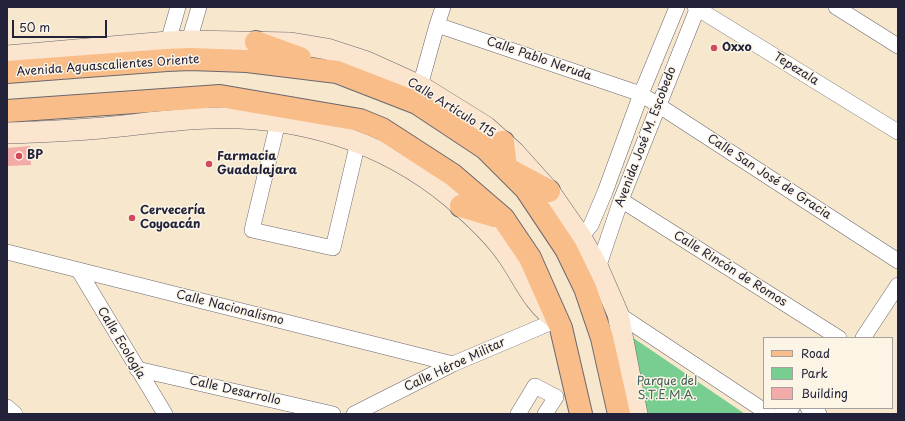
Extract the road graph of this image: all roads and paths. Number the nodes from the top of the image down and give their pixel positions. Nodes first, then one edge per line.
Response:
1 (178, 7) edge
2 (199, 7) edge
3 (443, 7) edge
4 (677, 7) edge
5 (697, 7) edge
6 (836, 7) edge
7 (437, 25) junction
8 (189, 41) junction
9 (168, 42) junction
10 (256, 42) junction
11 (898, 46) edge
12 (7, 56) edge
13 (7, 72) edge
14 (336, 72) junction
15 (420, 86) junction
16 (641, 94) junction
17 (659, 105) junction
18 (7, 111) edge
19 (283, 122) junction
20 (382, 129) junction
21 (359, 131) junction
22 (898, 132) edge
23 (7, 133) edge
24 (503, 142) junction
25 (506, 168) junction
26 (549, 191) junction
27 (621, 200) junction
28 (461, 206) junction
29 (503, 218) junction
30 (580, 237) junction
31 (7, 252) edge
32 (898, 261) edge
33 (598, 268) junction
34 (79, 271) junction
35 (898, 284) edge
36 (618, 314) junction
37 (557, 320) junction
38 (837, 337) edge
39 (864, 337) edge
40 (453, 364) junction
41 (137, 369) junction
42 (7, 407) edge
43 (790, 409) edge
44 (15, 414) edge
45 (165, 414) edge
46 (333, 414) edge
47 (354, 414) edge
48 (518, 414) edge
49 (545, 414) edge
50 (581, 414) edge
51 (619, 414) edge
52 (637, 414) edge
53 (769, 414) edge
54 (781, 414) edge

1 - 9 street
2 - 8 street
3 - 7 street
4 - 16 street, Avenida José M. Escobedo
5 - 17 street, Avenida José M. Escobedo
5 - 22 street, Tepezala
6 - 11 street
7 - 15 street
7 - 16 street, Calle Pablo Neruda
8 - 9 street, Avenida Aguascalientes Oriente
8 - 10 street, Calle Artículo 115
9 - 12 street, Avenida Aguascalientes Oriente
10 - 14 main road
10 - 15 street, Calle Artículo 115
13 - 14 main road, Avenida Aguascalientes Oriente
14 - 25 main road, Avenida Aguascalientes Oriente
15 - 24 street, Calle Artículo 115
16 - 17 street, Calle San José de Gracia
16 - 30 street, Avenida José M. Escobedo
17 - 27 street, Avenida José M. Escobedo
17 - 32 street, Calle San José de Gracia
18 - 21 main road
19 - 20 main road
19 - 21 street
19 - 21 street
19 - 23 street
20 - 21 main road
20 - 29 main road
21 - 28 street
24 - 25 main road
24 - 26 street, Calle Artículo 115
25 - 26 main road
25 - 51 main road, Avenida Aguascalientes Oriente
26 - 30 street, Calle Artículo 115
27 - 33 street, Avenida José M. Escobedo
27 - 38 street, Calle Rincón de Romos
28 - 29 main road
28 - 37 street
29 - 37 main road
30 - 33 street, Calle Artículo 115
31 - 34 street, Calle Nacionalismo
33 - 36 street, Calle Artículo 115
34 - 40 street, Calle Nacionalismo
34 - 41 street, Calle Ecología
35 - 39 street
36 - 52 street, Calle Artículo 115
36 - 53 street
37 - 40 street, Calle Héroe Militar
37 - 50 main road
40 - 47 street, Calle Héroe Militar
41 - 45 street, Calle Ecología
41 - 46 street, Calle Desarrollo
42 - 44 street
43 - 54 street
48 - 49 street

